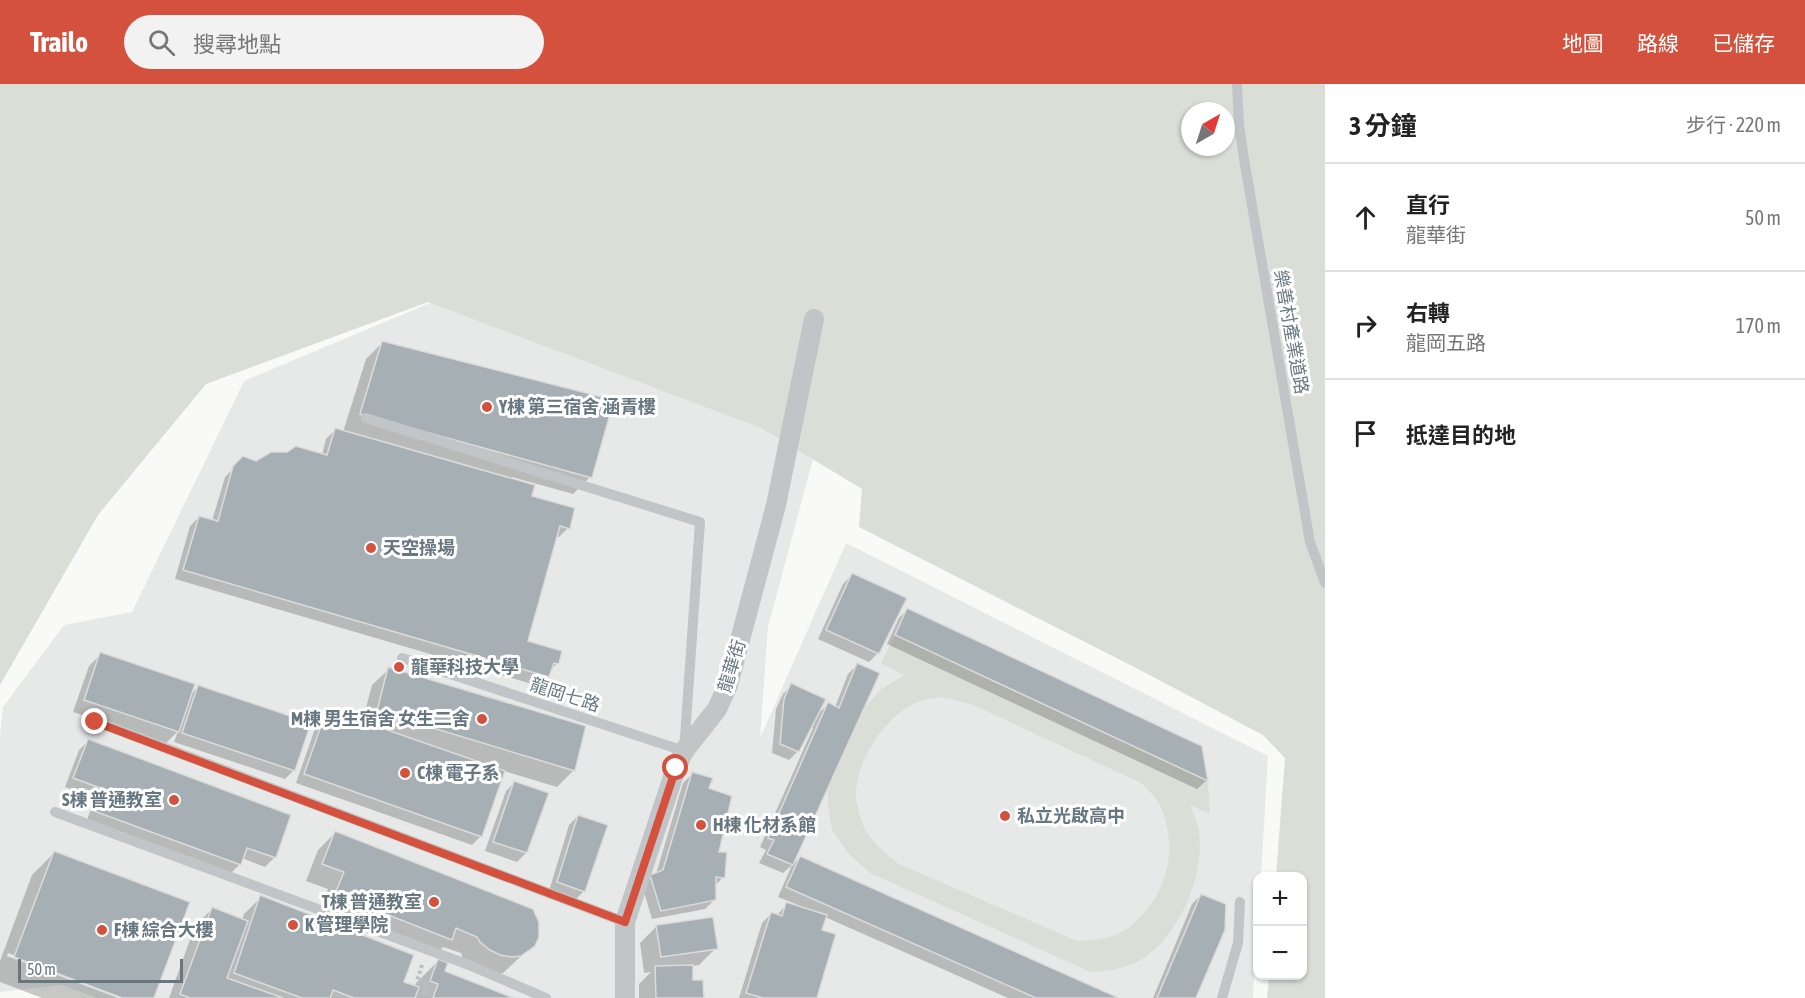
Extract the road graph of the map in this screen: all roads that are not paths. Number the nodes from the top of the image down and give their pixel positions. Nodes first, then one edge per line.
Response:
1 (1237, 84) edge
2 (814, 319) dead end
3 (366, 418) dead end
4 (1325, 583) edge
5 (402, 658) dead end
6 (95, 722) dead end
7 (684, 752) junction
8 (55, 812) dead end
9 (1240, 902) dead end
10 (625, 922) junction
11 (546, 998) edge
12 (625, 998) edge
13 (1222, 998) edge

1 - 4 lane, 樂善村產業道路
2 - 7 street, 龍華街
3 - 7 lane
5 - 7 lane, 龍岡七路
6 - 10 lane
7 - 10 street, 龍華街
8 - 11 lane
9 - 13 lane
10 - 12 street, 龍華街

